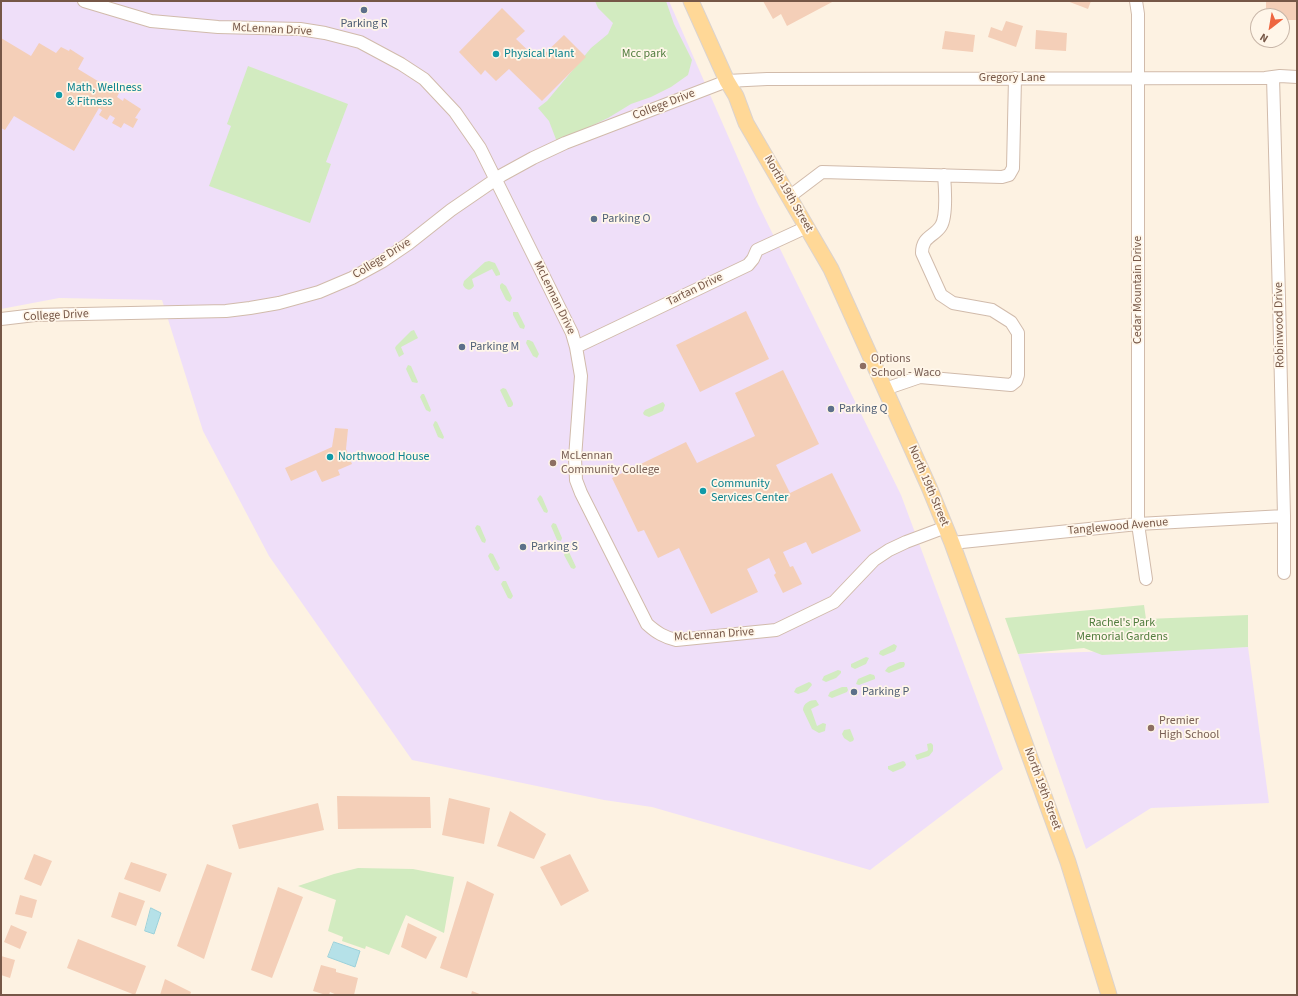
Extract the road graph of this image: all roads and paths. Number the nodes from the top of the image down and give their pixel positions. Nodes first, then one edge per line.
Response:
1 (84, 1) edge
2 (691, 1) edge
3 (1136, 1) edge
4 (1273, 77) junction
5 (1297, 77) edge
6 (1015, 78) junction
7 (1137, 78) junction
8 (727, 81) junction
9 (944, 175) junction
10 (495, 179) junction
11 (789, 197) junction
12 (807, 227) junction
13 (1, 314) edge
14 (23, 317) junction
15 (1, 319) edge
16 (576, 347) junction
17 (885, 388) junction
18 (1284, 516) junction
19 (1138, 524) junction
20 (946, 527) junction
21 (952, 543) junction
22 (1284, 573) dead end
23 (1146, 579) dead end
24 (1109, 995) edge

1 - 10 street, McLennan Drive
2 - 8 main road, North 19th Street
3 - 7 street, Cedar Mountain Drive
4 - 5 street, Gregory Lane
4 - 7 street, Gregory Lane
4 - 18 street, Robinwood Drive
6 - 7 street, Gregory Lane
6 - 8 street, Gregory Lane
6 - 9 street
7 - 19 street, Cedar Mountain Drive
8 - 10 street, College Drive
8 - 11 main road, North 19th Street
9 - 11 street
9 - 17 street
10 - 14 street, College Drive
10 - 16 street, McLennan Drive
11 - 12 main road, North 19th Street
12 - 16 street, Tartan Drive
12 - 17 main road, North 19th Street
13 - 14 street
14 - 15 street, College Drive
16 - 20 street, McLennan Drive
17 - 20 main road, North 19th Street
18 - 19 street, Tanglewood Avenue
18 - 22 street, Robinwood Drive
19 - 21 street, Tanglewood Avenue
19 - 23 street, Cedar Mountain Drive
20 - 21 main road, North 19th Street
21 - 24 main road, North 19th Street

